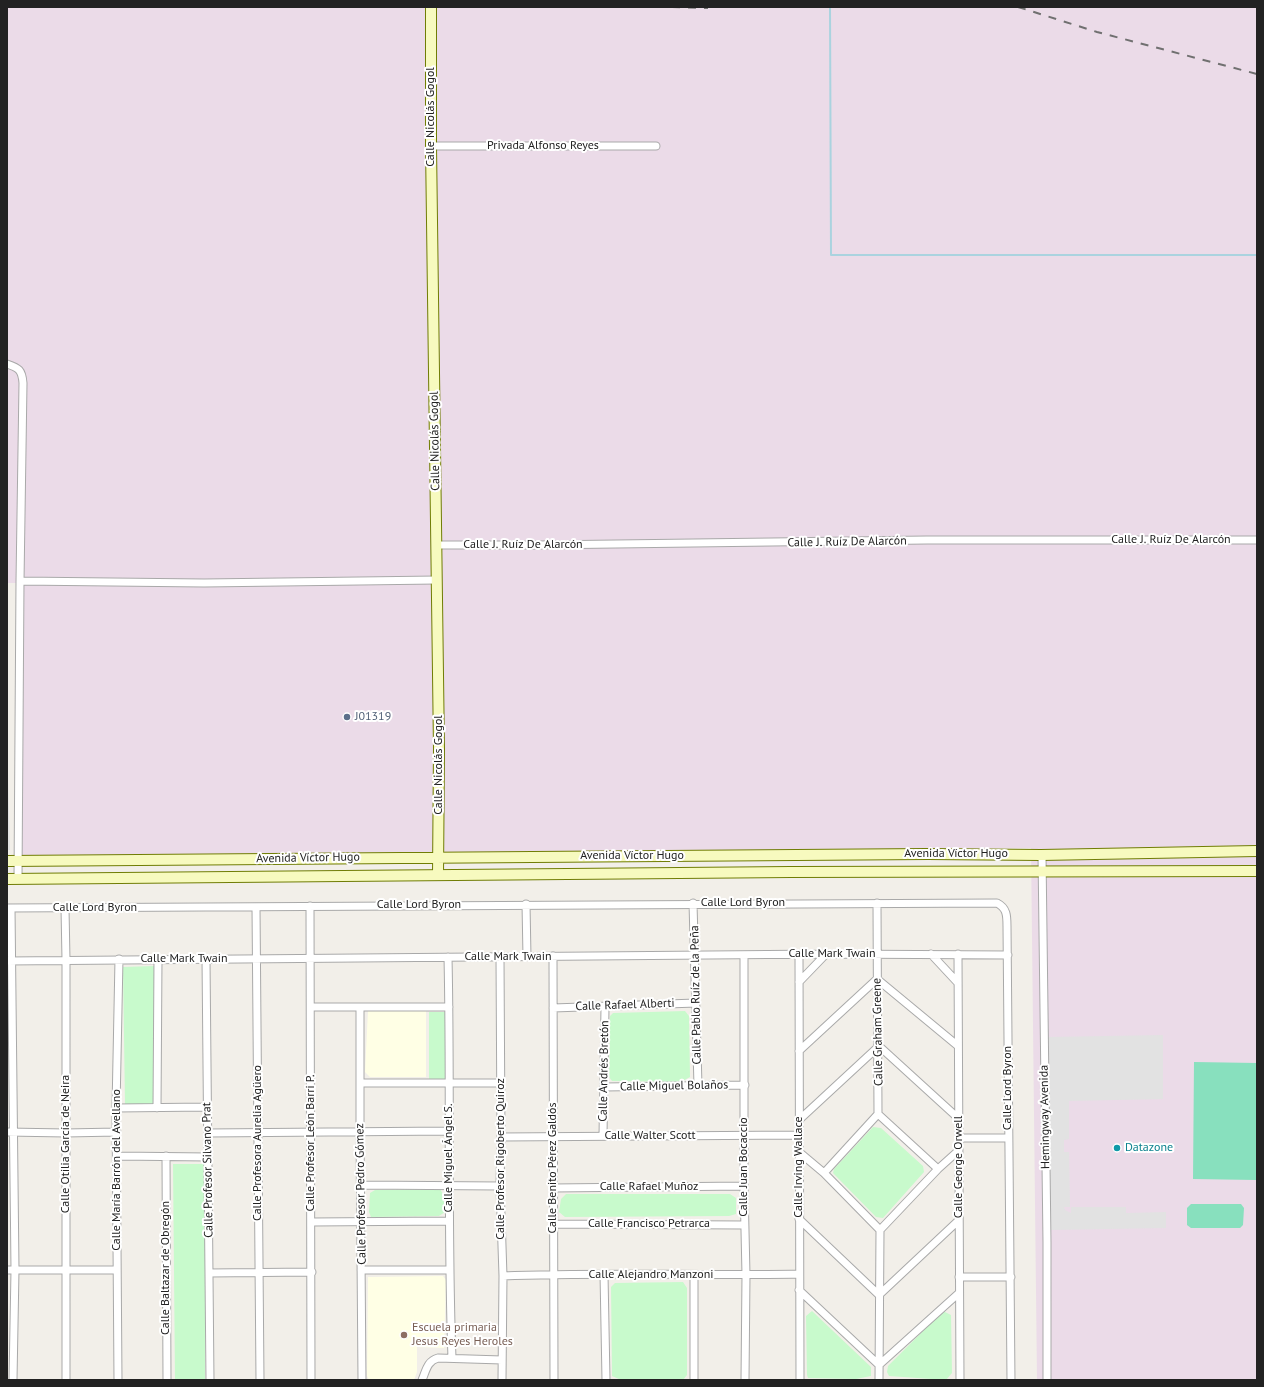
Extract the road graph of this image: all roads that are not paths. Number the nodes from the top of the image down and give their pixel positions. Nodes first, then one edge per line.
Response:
1 (431, 7) edge
2 (431, 146) junction
3 (656, 146) dead end
4 (7, 364) edge
5 (1257, 540) edge
6 (436, 545) junction
7 (437, 580) junction
8 (20, 581) junction
9 (1257, 851) edge
10 (1141, 852) junction
11 (1042, 855) junction
12 (439, 857) junction
13 (7, 861) edge
14 (19, 861) junction
15 (1042, 871) junction
16 (1142, 871) junction
17 (1257, 871) edge
18 (438, 875) junction
19 (7, 879) edge
20 (18, 879) junction
21 (693, 903) junction
22 (877, 903) junction
23 (526, 904) junction
24 (310, 906) junction
25 (256, 907) junction
26 (9, 908) edge
27 (65, 908) junction
28 (799, 954) junction
29 (826, 954) junction
30 (877, 954) junction
31 (931, 954) junction
32 (958, 954) junction
33 (695, 955) junction
34 (744, 955) junction
35 (1008, 955) junction
36 (553, 956) junction
37 (448, 957) junction
38 (500, 957) junction
39 (527, 957) junction
40 (310, 958) junction
41 (158, 959) junction
42 (206, 959) junction
43 (256, 959) junction
44 (66, 960) junction
45 (119, 960) junction
46 (10, 961) edge
47 (877, 980) junction
48 (799, 982) junction
49 (958, 983) junction
50 (696, 1003) junction
51 (605, 1006) junction
52 (311, 1007) junction
53 (449, 1007) junction
54 (360, 1008) junction
55 (553, 1008) junction
56 (879, 1046) junction
57 (958, 1046) junction
58 (799, 1051) junction
59 (10, 1078) edge
60 (360, 1083) junction
61 (500, 1083) junction
62 (449, 1084) junction
63 (745, 1085) junction
64 (698, 1086) junction
65 (604, 1087) junction
66 (207, 1107) junction
67 (116, 1108) junction
68 (157, 1108) junction
69 (878, 1114) junction
70 (958, 1118) junction
71 (799, 1120) junction
72 (449, 1131) junction
73 (117, 1132) junction
74 (259, 1132) junction
75 (311, 1132) junction
76 (360, 1132) junction
77 (10, 1133) edge
78 (66, 1133) junction
79 (208, 1133) junction
80 (799, 1135) junction
81 (603, 1136) junction
82 (745, 1136) junction
83 (501, 1137) junction
84 (552, 1137) junction
85 (958, 1138) junction
86 (1008, 1138) junction
87 (958, 1151) junction
88 (799, 1152) junction
89 (117, 1156) junction
90 (166, 1156) junction
91 (208, 1157) junction
92 (938, 1169) junction
93 (824, 1173) junction
94 (11, 1185) edge
95 (360, 1185) junction
96 (450, 1185) junction
97 (500, 1186) junction
98 (744, 1186) junction
99 (553, 1188) junction
100 (11, 1219) edge
101 (799, 1219) junction
102 (959, 1220) junction
103 (448, 1221) junction
104 (312, 1222) junction
105 (361, 1222) junction
106 (554, 1224) junction
107 (744, 1225) junction
108 (880, 1230) junction
109 (7, 1270) edge
110 (15, 1270) junction
111 (66, 1270) junction
112 (117, 1270) junction
113 (361, 1270) junction
114 (449, 1270) junction
115 (312, 1272) junction
116 (209, 1273) junction
117 (259, 1273) junction
118 (554, 1274) junction
119 (604, 1274) junction
120 (799, 1274) junction
121 (694, 1275) junction
122 (746, 1275) junction
123 (503, 1276) junction
124 (959, 1277) junction
125 (1011, 1277) junction
126 (799, 1290) junction
127 (959, 1293) junction
128 (879, 1295) junction
129 (452, 1358) junction
130 (502, 1360) junction
131 (879, 1365) junction
132 (14, 1380) edge
133 (66, 1380) edge
134 (118, 1380) edge
135 (167, 1380) edge
136 (210, 1380) edge
137 (260, 1380) edge
138 (311, 1380) edge
139 (362, 1380) edge
140 (422, 1380) edge
141 (502, 1380) edge
142 (554, 1380) edge
143 (606, 1380) edge
144 (694, 1380) edge
145 (745, 1380) edge
146 (800, 1380) edge
147 (879, 1380) edge
148 (960, 1380) edge
149 (1011, 1380) edge
150 (1047, 1380) edge

1 - 2 street, Calle Nicolás Gogol
2 - 3 street, Privada Alfonso Reyes
2 - 6 street, Calle Nicolás Gogol
4 - 8 street
5 - 6 street, Calle J. Ruíz De Alarcón
6 - 7 street, Calle Nicolás Gogol
7 - 8 street
7 - 12 street, Calle Nicolás Gogol
8 - 14 street
9 - 10 street, Avenida Víctor Hugo
10 - 11 street, Avenida Víctor Hugo
10 - 16 street
11 - 12 street, Avenida Víctor Hugo
11 - 15 street, Hemingway Avenida
12 - 14 street, Avenida Víctor Hugo
12 - 18 street, Calle Nicolás Gogol
13 - 14 street, Avenida Víctor Hugo
14 - 20 street
15 - 16 street, Avenida Víctor Hugo
15 - 18 street, Avenida Víctor Hugo
15 - 150 street, Hemingway Avenida
16 - 17 street, Avenida Víctor Hugo
18 - 20 street, Avenida Víctor Hugo
19 - 20 street, Avenida Víctor Hugo
21 - 22 street, Calle Lord Byron
21 - 23 street, Calle Lord Byron
21 - 33 street, Calle Pablo Ruíz de la Peña
22 - 30 street, Calle Graham Greene
22 - 35 street, Calle Lord Byron
23 - 24 street, Calle Lord Byron
23 - 39 street
24 - 25 street, Calle Lord Byron
24 - 40 street, Calle Profesor León Barri P.
25 - 27 street, Calle Lord Byron
25 - 43 street, Calle Profesora Aurelia Agüero
26 - 27 street, Calle Lord Byron
26 - 46 street
27 - 44 street, Calle Otilia García de Neira
28 - 29 street, Calle Mark Twain
28 - 34 street, Calle Mark Twain
28 - 48 street, Calle Irving Wallace
29 - 30 street, Calle Mark Twain
29 - 48 street
30 - 31 street, Calle Mark Twain
30 - 47 street, Calle Graham Greene
31 - 32 street, Calle Mark Twain
31 - 49 street
32 - 35 street, Calle Mark Twain
32 - 49 street, Calle George Orwell
33 - 34 street, Calle Mark Twain
33 - 36 street, Calle Mark Twain
33 - 50 street, Calle Pablo Ruíz de la Peña
34 - 63 street, Calle Juan Bocaccio
35 - 86 street, Calle Lord Byron
36 - 39 street, Calle Mark Twain
36 - 55 street, Calle Benito Pérez Galdós
37 - 38 street, Calle Mark Twain
37 - 40 street, Calle Mark Twain
37 - 53 street, Calle Miguel Ángel S.
38 - 39 street, Calle Mark Twain
38 - 61 street, Calle Profesor Rigoberto Quiroz
40 - 43 street, Calle Mark Twain
40 - 52 street, Calle Profesor León Barri P.
41 - 42 street, Calle Mark Twain
41 - 45 street, Calle Mark Twain
41 - 68 street
42 - 43 street, Calle Mark Twain
42 - 66 street, Calle Profesor Silvano Prat
43 - 74 street, Calle Profesora Aurelia Agüero
44 - 45 street, Calle Mark Twain
44 - 46 street, Calle Mark Twain
44 - 78 street, Calle Otilia García de Neira
45 - 67 street, Calle María Barrón del Avellano
46 - 59 street
47 - 56 street, Calle Graham Greene
47 - 57 street
47 - 58 street
48 - 58 street, Calle Irving Wallace
49 - 57 street, Calle George Orwell
50 - 51 street, Calle Rafael Alberti
50 - 64 street, Calle Pablo Ruíz de la Peña
51 - 55 street, Calle Rafael Alberti
51 - 65 street, Calle Andrés Bretón
52 - 54 street
52 - 75 street, Calle Profesor León Barri P.
53 - 54 street
53 - 62 street, Calle Miguel Ángel S.
54 - 60 street, Calle Profesor Pedro Gómez
55 - 84 street, Calle Benito Pérez Galdós
56 - 69 street, Calle Graham Greene
56 - 70 street
56 - 71 street
57 - 70 street, Calle George Orwell
58 - 71 street, Calle Irving Wallace
59 - 77 street
60 - 62 street
60 - 76 street, Calle Profesor Pedro Gómez
61 - 62 street
61 - 83 street, Calle Profesor Rigoberto Quiroz
62 - 72 street, Calle Miguel Ángel S.
63 - 64 street, Calle Miguel Bolaños
63 - 82 street, Calle Juan Bocaccio
64 - 65 street, Calle Miguel Bolaños
65 - 81 street, Calle Andrés Bretón
66 - 68 street
66 - 79 street, Calle Profesor Silvano Prat
67 - 68 street
67 - 73 street, Calle María Barrón del Avellano
69 - 92 street
69 - 93 street
70 - 85 street, Calle George Orwell
71 - 80 street, Calle Irving Wallace
72 - 76 street
72 - 96 street, Calle Miguel Ángel S.
73 - 78 street
73 - 89 street, Calle María Barrón del Avellano
74 - 75 street
74 - 79 street
74 - 117 street, Calle Profesora Aurelia Agüero
75 - 76 street
75 - 104 street, Calle Profesor León Barri P.
76 - 95 street, Calle Profesor Pedro Gómez
77 - 78 street
77 - 94 street
78 - 111 street, Calle Otilia García de Neira
79 - 91 street, Calle Profesor Silvano Prat
80 - 82 street, Calle Walter Scott
80 - 88 street, Calle Irving Wallace
81 - 82 street, Calle Walter Scott
81 - 84 street, Calle Walter Scott
82 - 98 street, Calle Juan Bocaccio
83 - 84 street, Calle Walter Scott
83 - 97 street, Calle Profesor Rigoberto Quiroz
84 - 99 street, Calle Benito Pérez Galdós
85 - 86 street
85 - 87 street, Calle George Orwell
86 - 125 street, Calle Lord Byron
87 - 92 street
87 - 102 street, Calle George Orwell
88 - 93 street
88 - 101 street, Calle Irving Wallace
89 - 90 street
89 - 112 street, Calle María Barrón del Avellano
90 - 91 street
90 - 135 street, Calle Baltazar de Obregón
91 - 116 street, Calle Profesor Silvano Prat
92 - 108 street
93 - 108 street
94 - 100 street
95 - 96 street
95 - 105 street, Calle Profesor Pedro Gómez
96 - 97 street
96 - 103 street, Calle Miguel Ángel S.
97 - 123 street, Calle Profesor Rigoberto Quiroz
98 - 99 street, Calle Rafael Muñoz
98 - 107 street, Calle Juan Bocaccio
99 - 106 street, Calle Benito Pérez Galdós
100 - 110 street
101 - 120 street, Calle Irving Wallace
101 - 128 street
102 - 124 street, Calle George Orwell
102 - 128 street
103 - 105 street
103 - 114 street, Calle Miguel Ángel S.
104 - 105 street
104 - 115 street, Calle Profesor León Barri P.
105 - 113 street, Calle Profesor Pedro Gómez
106 - 107 street, Calle Francisco Petrarca
106 - 118 street, Calle Benito Pérez Galdós
107 - 122 street, Calle Juan Bocaccio
108 - 128 street
109 - 110 street
110 - 111 street
110 - 132 street
111 - 112 street
111 - 133 street, Calle Otilia García de Neira
112 - 134 street, Calle María Barrón del Avellano
113 - 114 street
113 - 139 street, Calle Profesor Pedro Gómez
114 - 129 street, Calle Miguel Ángel S.
115 - 117 street
115 - 138 street, Calle Profesor León Barri P.
116 - 117 street
116 - 136 street, Calle Profesor Silvano Prat
117 - 137 street, Calle Profesora Aurelia Agüero
118 - 119 street, Calle Alejandro Manzoni
118 - 123 street, Calle Alejandro Manzoni
118 - 142 street, Calle Benito Pérez Galdós
119 - 121 street, Calle Alejandro Manzoni
119 - 143 street
120 - 122 street, Calle Alejandro Manzoni
120 - 126 street, Calle Irving Wallace
121 - 122 street, Calle Alejandro Manzoni
121 - 144 street
122 - 145 street, Calle Juan Bocaccio
123 - 130 street, Calle Profesor Rigoberto Quiroz
124 - 125 street
124 - 127 street, Calle George Orwell
125 - 149 street, Calle Lord Byron
126 - 131 street
126 - 146 street, Calle Irving Wallace
127 - 131 street
127 - 148 street, Calle George Orwell
128 - 131 street
129 - 130 street
129 - 140 street
130 - 141 street, Calle Profesor Rigoberto Quiroz
131 - 147 street

